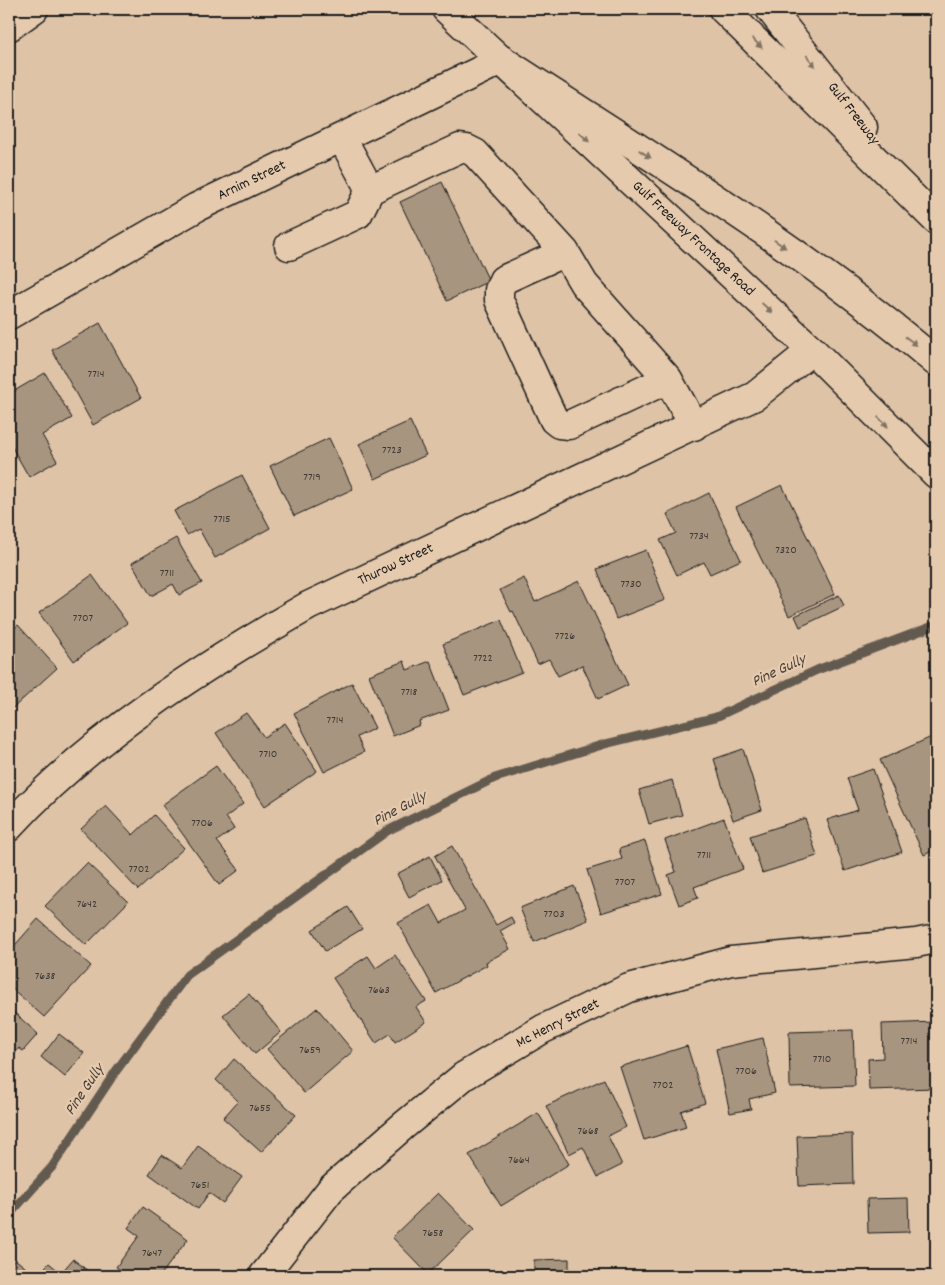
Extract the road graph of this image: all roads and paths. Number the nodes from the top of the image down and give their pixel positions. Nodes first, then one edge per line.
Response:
1 (34, 9) edge
2 (446, 9) edge
3 (723, 9) edge
4 (770, 9) edge
5 (9, 27) edge
6 (502, 60) junction
7 (342, 138) junction
8 (370, 190) junction
9 (936, 220) edge
10 (289, 246) dead end
11 (565, 252) junction
12 (9, 315) edge
13 (812, 350) junction
14 (936, 362) edge
15 (668, 379) junction
16 (694, 426) junction
17 (936, 474) edge
18 (9, 827) edge
19 (936, 939) edge
20 (262, 1276) edge

1 - 5 main road
2 - 6 main road, Gulf Freeway Frontage Road
3 -> 9 main road
4 -> 9 main road, Gulf Freeway
6 - 7 main road, Arnim Street
6 -> 13 main road, Gulf Freeway Frontage Road
6 -> 14 main road
7 - 8 main road
7 - 12 main road, Arnim Street
8 - 10 main road
8 - 11 main road
11 - 15 main road
11 - 15 main road
13 - 16 main road, Thurow Street
13 -> 17 main road, Gulf Freeway Frontage Road
15 - 16 main road
16 - 18 main road, Thurow Street
19 - 20 main road, Mc Henry Street

